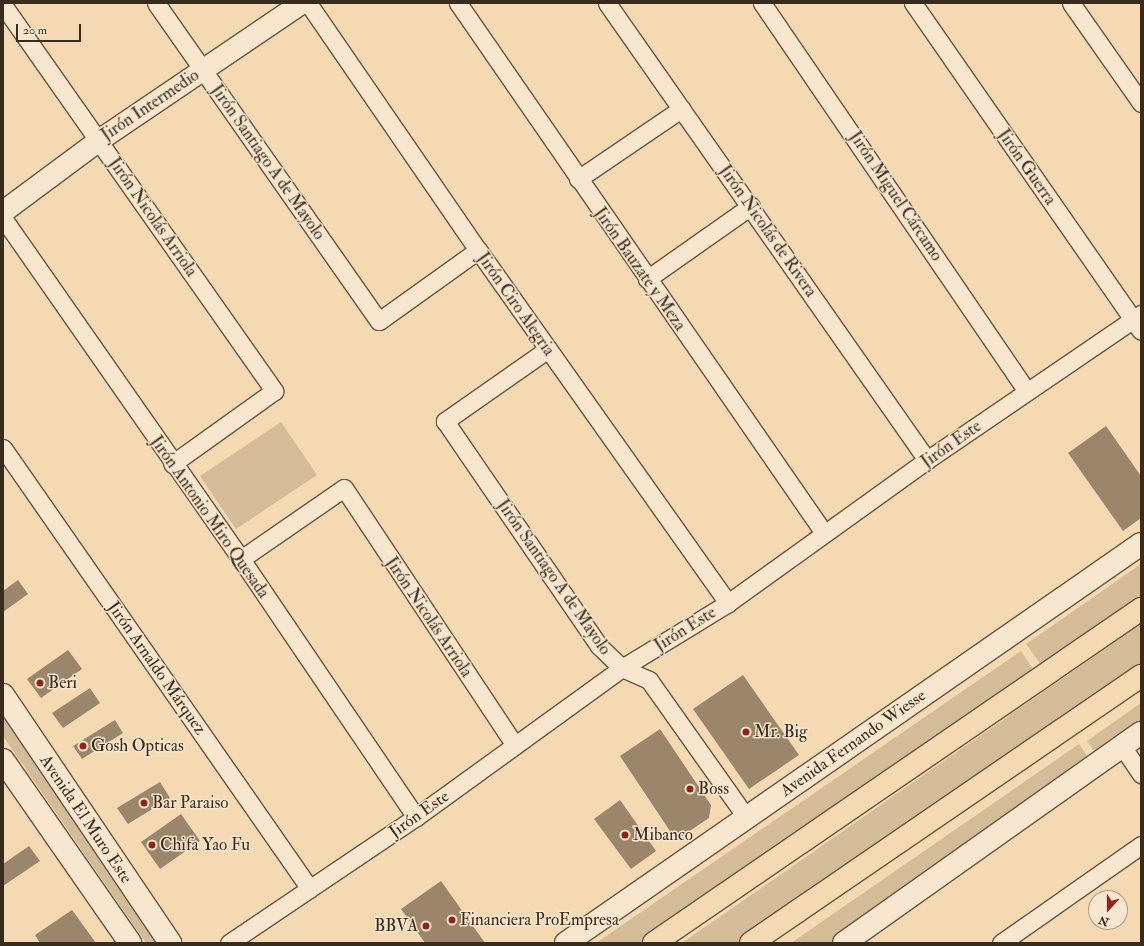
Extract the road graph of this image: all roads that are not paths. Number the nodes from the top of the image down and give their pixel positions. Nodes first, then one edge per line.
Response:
1 (156, 3) edge
2 (300, 3) edge
3 (308, 3) edge
4 (458, 3) edge
5 (607, 3) edge
6 (762, 3) edge
7 (913, 3) edge
8 (1071, 3) edge
9 (3, 5) edge
10 (204, 70) junction
11 (1141, 103) edge
12 (680, 109) junction
13 (100, 139) junction
14 (578, 180) junction
15 (751, 206) junction
16 (3, 211) edge
17 (3, 218) edge
18 (478, 250) junction
19 (647, 280) junction
20 (1139, 321) edge
21 (548, 349) junction
22 (1027, 391) junction
23 (3, 448) edge
24 (927, 460) junction
25 (172, 464) junction
26 (824, 533) junction
27 (1141, 544) edge
28 (241, 559) junction
29 (728, 603) junction
30 (1141, 609) edge
31 (622, 668) junction
32 (1141, 676) edge
33 (3, 695) edge
34 (1141, 733) edge
35 (515, 745) junction
36 (1122, 746) junction
37 (3, 760) edge
38 (1141, 774) edge
39 (416, 817) junction
40 (746, 817) junction
41 (1141, 845) edge
42 (310, 889) junction
43 (130, 943) edge
44 (170, 943) edge
45 (229, 943) edge
46 (566, 943) edge
47 (654, 943) edge
48 (751, 943) edge
49 (844, 943) edge
50 (1001, 943) edge

1 - 10 street, Jirón Santiago A de Mayolo
2 - 10 street, Jirón Intermedio
3 - 18 street, Jirón Ciro Alegria
4 - 14 street, Jirón Bauzate y Meza
5 - 12 street, Jirón Nicolás de Rivera
6 - 22 street, Jirón Miguel Cárcamo
7 - 20 street, Jirón Guerra
8 - 11 street
9 - 13 street, Jirón Nicolás Arriola
10 - 13 street, Jirón Intermedio
10 - 18 street, Jirón Santiago A de Mayolo
12 - 14 street
12 - 15 street, Jirón Nicolás de Rivera
13 - 16 street, Jirón Intermedio
13 - 25 street, Jirón Nicolás Arriola
14 - 19 street, Jirón Bauzate y Meza
15 - 19 street
15 - 24 street, Jirón Nicolás de Rivera
17 - 25 street, Jirón Antonio Miro Quesada
18 - 21 street, Jirón Ciro Alegria
19 - 26 street, Jirón Bauzate y Meza
20 - 22 street, Jirón Este
21 - 29 street, Jirón Ciro Alegria
21 - 31 street, Jirón Santiago A de Mayolo
22 - 24 street, Jirón Este
23 - 42 street, Jirón Arnaldo Márquez
24 - 26 street, Jirón Este
25 - 28 street, Jirón Antonio Miro Quesada
26 - 29 street, Jirón Este
27 - 40 main road, Avenida Fernando Wiesse
28 - 35 street, Jirón Nicolás Arriola
28 - 39 street, Jirón Antonio Miro Quesada
29 - 31 street, Jirón Este
30 - 47 main road
31 - 35 street, Jirón Este
31 - 40 street, Jirón Santiago A de Mayolo
32 - 48 main road
33 - 44 main road, Avenida El Muro Este
34 - 36 main road
35 - 39 street, Jirón Este
36 - 38 street
36 - 49 main road
37 - 43 main road, Avenida El Muro Este
39 - 42 street, Jirón Este
40 - 46 main road, Avenida Fernando Wiesse
41 - 50 street
42 - 45 street, Jirón Este

